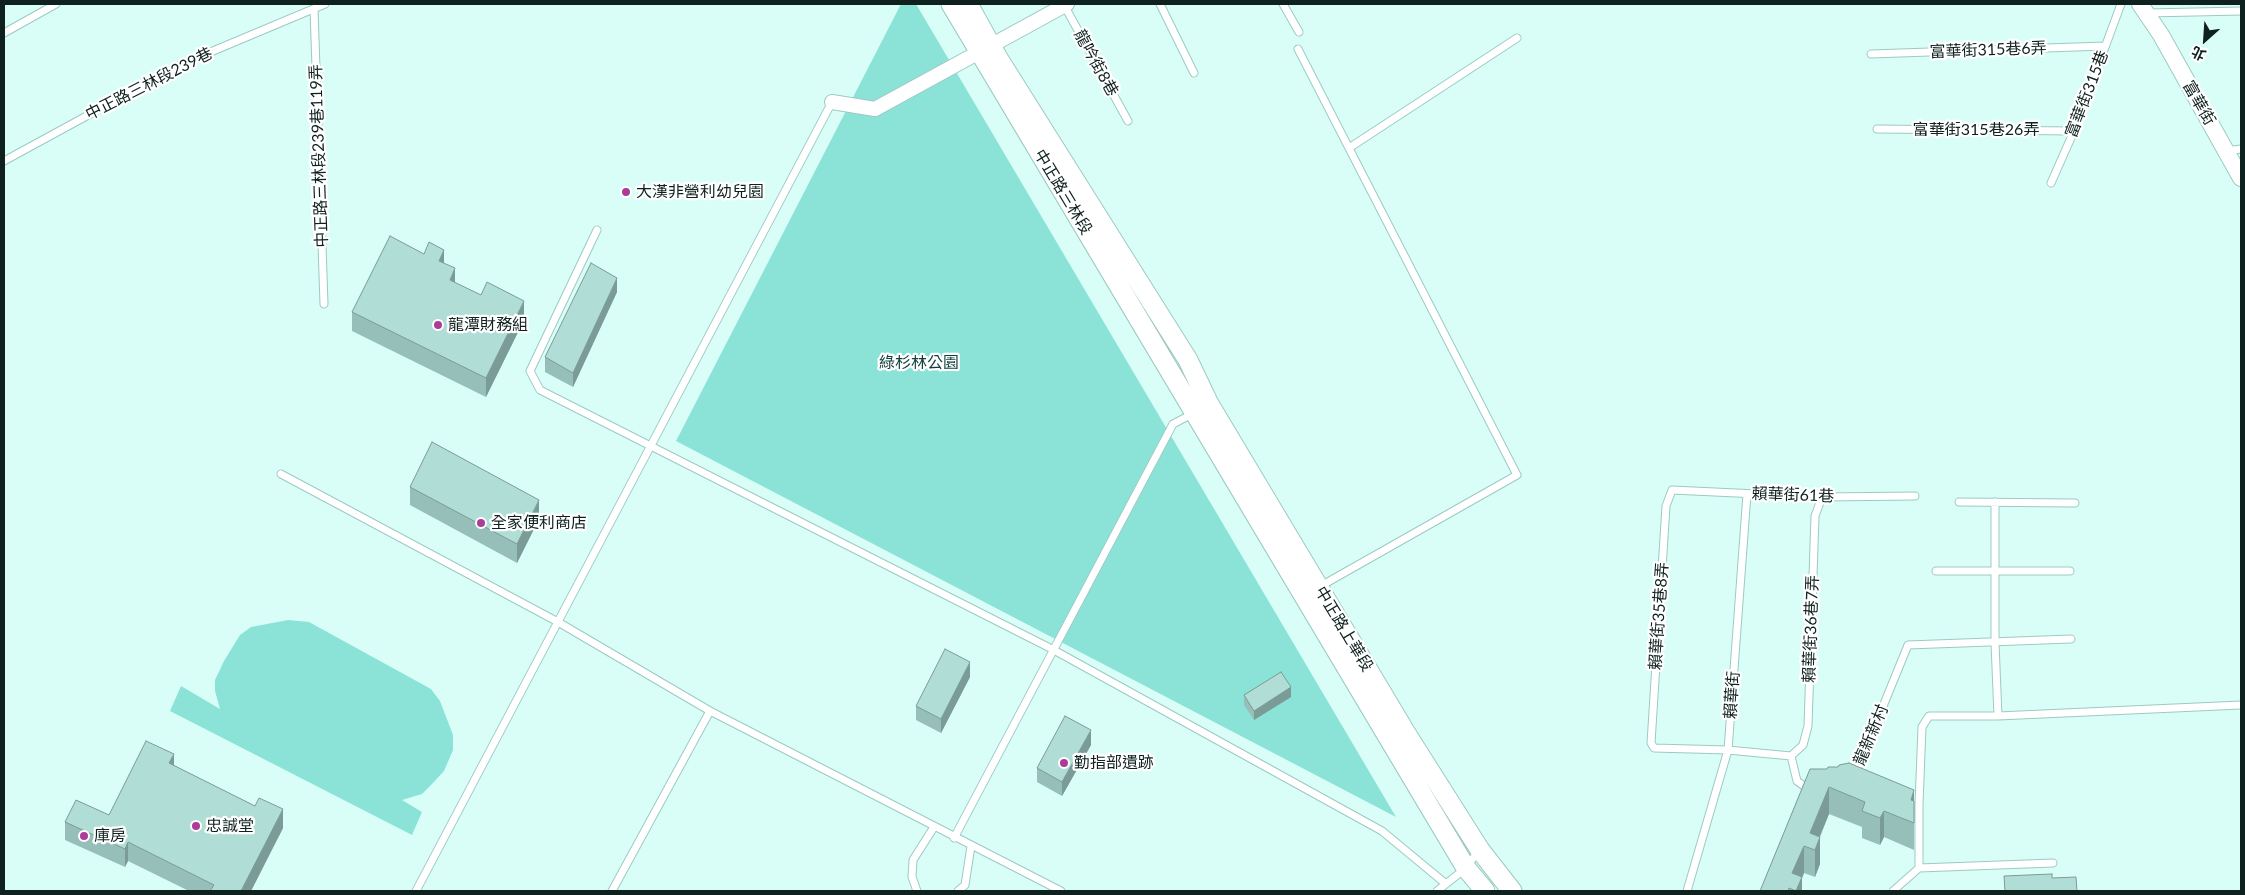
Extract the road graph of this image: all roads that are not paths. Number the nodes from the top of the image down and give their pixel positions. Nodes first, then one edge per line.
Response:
1 (56, 4) edge
2 (325, 4) edge
3 (951, 4) edge
4 (968, 4) edge
5 (1065, 4) edge
6 (1160, 4) edge
7 (1283, 4) edge
8 (2121, 4) edge
9 (2144, 8) edge
10 (314, 9) junction
11 (2241, 11) edge
12 (1299, 32) dead end
13 (4, 33) edge
14 (1517, 38) dead end
15 (2105, 46) junction
16 (986, 49) junction
17 (1298, 49) dead end
18 (1871, 54) dead end
19 (1194, 73) dead end
20 (832, 102) joint
21 (1128, 121) dead end
22 (1877, 129) dead end
23 (2074, 131) junction
24 (1349, 148) junction
25 (2234, 150) edge
26 (4, 161) edge
27 (2241, 178) edge
28 (2051, 183) dead end
29 (597, 230) dead end
30 (324, 304) dead end
31 (1188, 360) joint
32 (1174, 380) joint
33 (1202, 408) junction
34 (650, 446) junction
35 (281, 474) dead end
36 (1672, 490) joint
37 (1747, 494) junction
38 (1915, 496) dead end
39 (1822, 497) junction
40 (1959, 502) dead end
41 (1995, 502) junction
42 (2075, 503) dead end
43 (1936, 571) dead end
44 (1994, 571) junction
45 (2070, 571) dead end
46 (1318, 587) junction
47 (558, 622) junction
48 (2071, 639) dead end
49 (1995, 643) junction
50 (1052, 649) junction
51 (2241, 705) edge
52 (710, 711) junction
53 (1998, 716) junction
54 (1728, 750) junction
55 (1791, 756) junction
56 (1857, 783) edge
57 (1821, 790) edge
58 (1910, 801) edge
59 (1918, 804) junction
60 (934, 827) junction
61 (954, 838) junction
62 (971, 846) junction
63 (1480, 850) junction
64 (2053, 863) dead end
65 (1466, 868) junction
66 (1919, 868) junction
67 (1446, 884) junction
68 (416, 891) edge
69 (612, 891) edge
70 (917, 891) edge
71 (958, 891) edge
72 (1061, 891) edge
73 (1437, 891) edge
74 (1485, 891) edge
75 (1512, 891) edge
76 (1687, 891) edge
77 (1893, 891) edge

1 - 13 lane
2 - 10 lane, 中正路三林段239巷
3 - 16 main road, 中正路三林段
4 - 16 main road, 中正路三林段
5 - 16 street
5 - 21 lane, 龍吟街8巷
6 - 19 lane
7 - 12 lane
8 - 15 lane, 富華街315巷
9 - 11 lane
9 - 25 street, 富華街
10 - 26 lane, 中正路三林段239巷
10 - 30 lane, 中正路三林段239巷119弄
14 - 24 lane
15 - 18 lane, 富華街315巷6弄
15 - 23 lane, 富華街315巷
16 - 20 street
16 - 31 main road, 中正路三林段
16 - 32 main road, 中正路三林段
17 - 24 lane
20 - 34 lane
22 - 23 lane, 富華街315巷26弄
23 - 28 lane, 富華街315巷
24 - 46 lane
25 - 27 street, 富華街
29 - 34 lane
31 - 33 main road, 中正路上華段
32 - 33 main road, 中正路上華段
33 - 46 main road, 中正路上華段
33 - 50 lane
33 - 65 main road, 中正路上華段
34 - 47 lane
34 - 50 lane
35 - 47 lane
36 - 37 lane, 賴華街61巷
36 - 54 lane, 賴華街35巷8弄
37 - 39 lane, 賴華街61巷
37 - 54 lane, 賴華街
38 - 39 lane, 賴華街61巷
39 - 55 lane, 賴華街36巷7弄
40 - 41 lane
41 - 42 lane
41 - 44 lane
43 - 44 lane
44 - 45 lane
44 - 49 lane
46 - 63 main road, 中正路上華段
47 - 52 lane
47 - 68 lane
48 - 49 lane, 龍新新村
49 - 53 lane
49 - 56 lane, 龍新新村
50 - 61 lane
50 - 67 lane
51 - 53 lane
52 - 60 lane
52 - 69 lane
53 - 59 lane
54 - 55 lane
54 - 76 lane, 賴華街
55 - 57 lane
58 - 59 lane
59 - 66 lane
60 - 61 lane
60 - 70 lane
61 - 62 lane
62 - 71 lane
62 - 72 lane
63 - 65 lane
63 - 75 main road, 中正路上華段
64 - 66 lane
65 - 67 lane
65 - 74 main road, 中正路上華段
66 - 77 lane
67 - 73 lane

